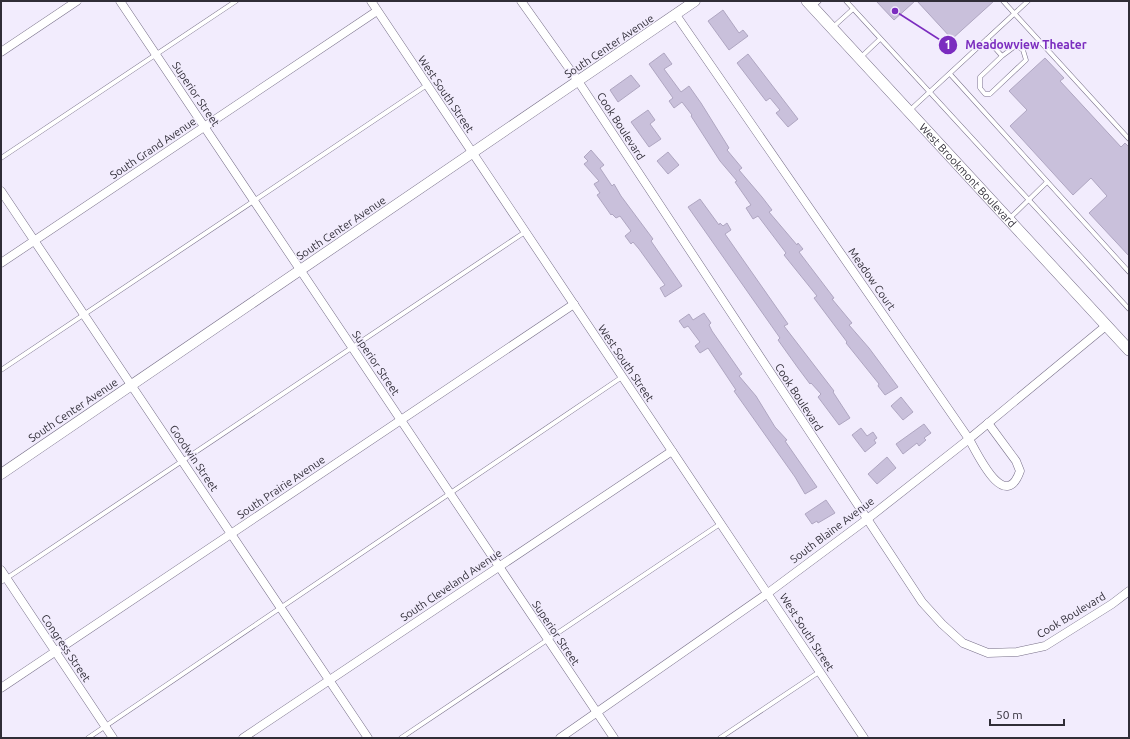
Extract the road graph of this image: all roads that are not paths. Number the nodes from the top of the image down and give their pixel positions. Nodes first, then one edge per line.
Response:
1 (76, 1) edge
2 (120, 1) edge
3 (236, 1) edge
4 (371, 1) edge
5 (521, 1) edge
6 (695, 1) edge
7 (846, 1) edge
8 (1003, 1) edge
9 (1028, 1) edge
10 (812, 3) edge
11 (853, 9) junction
12 (377, 11) junction
13 (1014, 14) junction
14 (676, 15) junction
15 (832, 28) junction
16 (880, 39) junction
17 (987, 39) junction
18 (1, 52) edge
19 (156, 55) junction
20 (1002, 56) junction
21 (859, 58) junction
22 (950, 74) junction
23 (578, 82) junction
24 (427, 85) junction
25 (930, 92) junction
26 (909, 111) junction
27 (204, 127) junction
28 (1129, 139) edge
29 (472, 153) junction
30 (1, 158) edge
31 (1047, 182) junction
32 (1, 191) edge
33 (1028, 200) junction
34 (254, 201) junction
35 (1008, 219) junction
36 (525, 232) junction
37 (34, 241) junction
38 (1, 263) edge
39 (300, 270) junction
40 (1129, 272) edge
41 (574, 304) junction
42 (1129, 309) edge
43 (84, 314) junction
44 (1106, 325) junction
45 (352, 348) junction
46 (1129, 350) edge
47 (1, 370) edge
48 (622, 377) junction
49 (131, 385) junction
50 (401, 420) junction
51 (988, 423) junction
52 (969, 439) junction
53 (672, 451) junction
54 (182, 461) junction
55 (1, 474) edge
56 (450, 493) junction
57 (866, 520) junction
58 (720, 524) junction
59 (231, 534) junction
60 (499, 567) junction
61 (1, 570) edge
62 (4, 580) edge
63 (1129, 591) edge
64 (768, 592) junction
65 (280, 608) junction
66 (548, 640) junction
67 (56, 651) junction
68 (819, 672) junction
69 (329, 680) junction
70 (1, 688) edge
71 (597, 713) junction
72 (105, 726) junction
73 (88, 738) edge
74 (113, 738) edge
75 (243, 738) edge
76 (368, 738) edge
77 (401, 738) edge
78 (560, 738) edge
79 (614, 738) edge
80 (720, 738) edge
81 (864, 738) edge

1 - 18 street
2 - 19 street, Superior Street
3 - 19 lane
4 - 12 street, West South Street
5 - 23 street, Cook Boulevard
6 - 14 street, South Center Avenue
7 - 11 lane
8 - 13 lane
9 - 13 lane
10 - 15 main road, West Brookmont Boulevard
11 - 15 lane
11 - 16 lane
12 - 24 street, West South Street
12 - 27 street, South Grand Avenue
13 - 17 lane
13 - 28 lane
14 - 23 street, South Center Avenue
14 - 52 street, Meadow Court
15 - 21 main road, West Brookmont Boulevard
16 - 21 lane
16 - 25 lane
17 - 20 lane
17 - 22 lane
19 - 27 street, Superior Street
19 - 30 lane
20 - 20 lane
21 - 26 main road, West Brookmont Boulevard
22 - 25 lane
22 - 31 lane
23 - 29 street, South Center Avenue
23 - 57 street, Cook Boulevard
24 - 29 street, West South Street
24 - 34 lane
25 - 26 lane
25 - 33 lane
26 - 35 main road, West Brookmont Boulevard
27 - 34 street, Superior Street
27 - 37 street, South Grand Avenue
29 - 36 street, West South Street
29 - 39 street, South Center Avenue
31 - 33 lane
31 - 40 lane
32 - 37 street, Goodwin Street
33 - 35 lane
33 - 42 lane
34 - 39 street, Superior Street
34 - 43 lane
35 - 44 main road, West Brookmont Boulevard
36 - 41 street, West South Street
36 - 45 lane
37 - 38 street, South Grand Avenue
37 - 43 street, Goodwin Street
39 - 45 street, Superior Street
39 - 49 street, South Center Avenue
41 - 48 street, West South Street
41 - 50 street, South Prairie Avenue
43 - 47 lane
43 - 49 street, Goodwin Street
44 - 46 main road, West Brookmont Boulevard
44 - 51 street, South Blaine Avenue
45 - 50 street, Superior Street
45 - 54 lane
48 - 53 street, West South Street
48 - 56 lane
49 - 54 street, Goodwin Street
49 - 55 street, South Center Avenue
50 - 56 street, Superior Street
50 - 59 street, South Prairie Avenue
51 - 52 street, South Blaine Avenue
51 - 52 street, Meadow Court
52 - 57 street, South Blaine Avenue
53 - 58 street, West South Street
53 - 60 street, South Cleveland Avenue
54 - 59 street, Goodwin Street
54 - 62 lane
56 - 60 street, Superior Street
56 - 65 lane
57 - 63 street, Cook Boulevard
57 - 64 street, South Blaine Avenue
58 - 64 street, West South Street
58 - 66 lane
59 - 65 street, Goodwin Street
59 - 67 street, South Prairie Avenue
60 - 66 street, Superior Street
60 - 69 street, South Cleveland Avenue
61 - 62 street, Congress Street
62 - 67 street, Congress Street
64 - 68 street, West South Street
64 - 71 street, South Blaine Avenue
65 - 69 street, Goodwin Street
65 - 72 lane
66 - 71 street, Superior Street
66 - 77 lane
67 - 70 street, South Prairie Avenue
67 - 72 street, Congress Street
68 - 80 lane
68 - 81 street, West South Street
69 - 75 street, South Cleveland Avenue
69 - 76 street, Goodwin Street
71 - 78 street, South Blaine Avenue
71 - 79 street, Superior Street
72 - 73 lane
72 - 74 street, Congress Street

